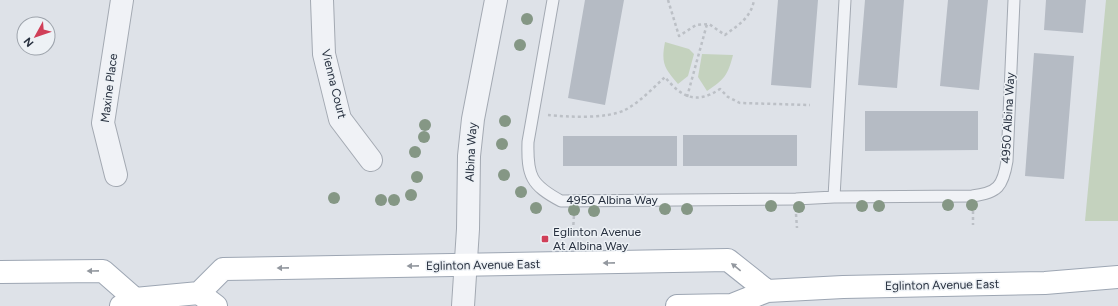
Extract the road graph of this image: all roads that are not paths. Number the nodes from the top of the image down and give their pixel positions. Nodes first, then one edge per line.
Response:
1 (122, 0) edge
2 (322, 0) edge
3 (496, 0) edge
4 (553, 0) edge
5 (845, 0) edge
6 (1014, 0) edge
7 (371, 160) dead end
8 (116, 175) dead end
9 (834, 197) junction
10 (466, 265) junction
11 (0, 272) edge
12 (1118, 277) edge
13 (767, 291) junction
14 (208, 300) edge
15 (128, 302) edge
16 (463, 306) edge
17 (677, 306) edge

1 - 8 street, Maxine Place
2 - 7 street, Vienna Court
3 - 10 street, Albina Way
4 - 9 lane, 4950 Albina Way
5 - 9 lane
6 - 9 lane, 4950 Albina Way
13 -> 10 main road, Eglinton Avenue East
10 -> 14 main road, Eglinton Avenue East
10 - 16 street, Albina Way
15 -> 11 main road, Eglinton Avenue East
12 - 13 main road, Eglinton Avenue East
13 - 17 main road, Eglinton Avenue East
14 - 15 main road, Eglinton Avenue East

